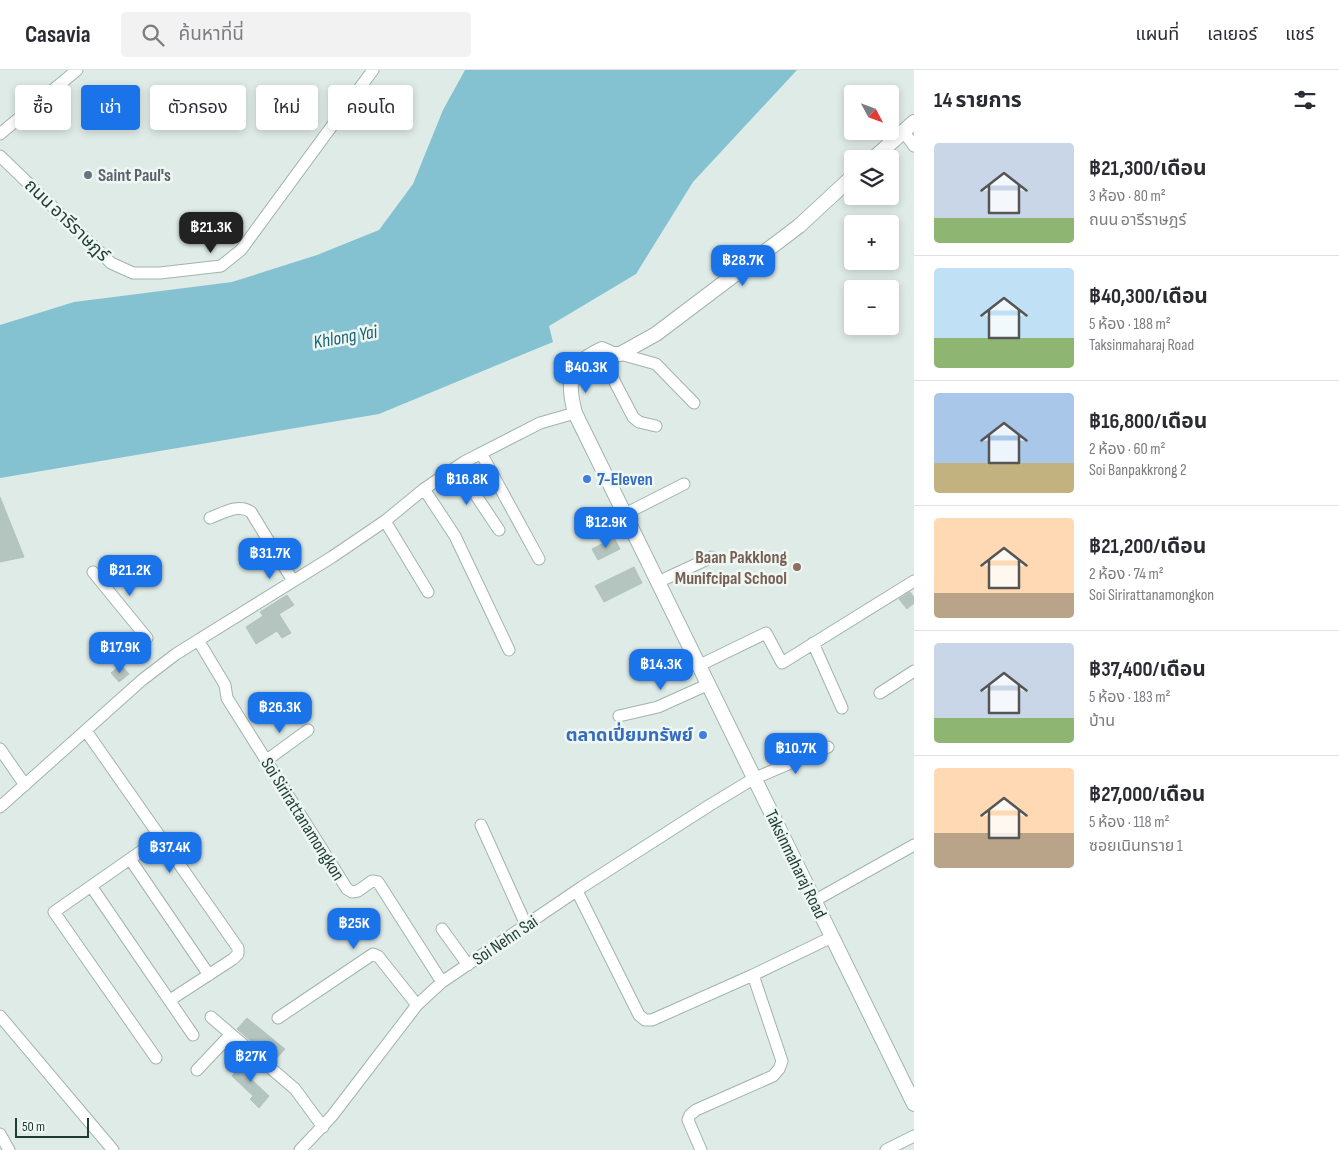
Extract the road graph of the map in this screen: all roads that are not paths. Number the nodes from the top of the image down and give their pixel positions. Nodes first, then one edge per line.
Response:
1 (77, 70) edge
2 (373, 70) edge
3 (909, 127) edge
4 (0, 134) edge
5 (914, 146) edge
6 (883, 150) edge
7 (0, 156) edge
8 (844, 185) edge
9 (613, 358) junction
10 (570, 378) junction
11 (694, 403) dead end
12 (575, 413) junction
13 (656, 426) dead end
14 (480, 453) junction
15 (457, 467) junction
16 (684, 484) dead end
17 (424, 489) junction
18 (626, 514) junction
19 (210, 518) dead end
20 (385, 520) junction
21 (499, 530) dead end
22 (712, 557) dead end
23 (539, 559) dead end
24 (93, 572) dead end
25 (293, 581) junction
26 (914, 581) edge
27 (658, 582) junction
28 (428, 592) dead end
29 (147, 638) dead end
30 (198, 640) junction
31 (813, 643) junction
32 (509, 650) dead end
33 (700, 665) junction
34 (914, 671) edge
35 (709, 684) junction
36 (880, 693) dead end
37 (842, 708) dead end
38 (619, 716) dead end
39 (308, 730) dead end
40 (86, 731) junction
41 (828, 747) dead end
42 (0, 748) edge
43 (267, 760) junction
44 (754, 779) junction
45 (25, 785) junction
46 (0, 807) edge
47 (482, 825) dead end
48 (160, 838) junction
49 (914, 844) edge
50 (130, 859) junction
51 (91, 886) junction
52 (577, 891) junction
53 (814, 901) junction
54 (527, 927) junction
55 (442, 929) dead end
56 (832, 937) junction
57 (468, 965) junction
58 (209, 975) junction
59 (753, 975) junction
60 (442, 982) junction
61 (170, 1000) junction
62 (417, 1005) junction
63 (0, 1016) edge
64 (211, 1017) dead end
65 (278, 1018) dead end
66 (231, 1034) junction
67 (193, 1035) dead end
68 (156, 1058) dead end
69 (197, 1070) dead end
70 (914, 1104) edge
71 (323, 1127) junction
72 (0, 1134) edge
73 (914, 1136) edge
74 (9, 1150) edge
75 (113, 1150) edge
76 (300, 1150) edge
77 (701, 1150) edge
78 (886, 1150) edge

1 - 4 street
2 - 7 street, ถนน อารีราษฎร์
3 - 5 street
3 - 6 street
8 - 9 street
9 - 10 street
9 - 10 street
9 - 11 street
9 - 13 street
10 - 12 street, Taksinmaharaj Road
12 - 14 street
12 - 18 street, Taksinmaharaj Road
14 - 15 street
14 - 23 street
15 - 17 street
15 - 21 street
16 - 18 street
17 - 20 street
17 - 32 street
18 - 27 street, Taksinmaharaj Road
19 - 25 street
20 - 25 street
20 - 28 street
22 - 27 street
24 - 29 street
25 - 30 street
26 - 31 street
27 - 33 street, Taksinmaharaj Road
30 - 40 street
30 - 43 street, Soi Sirirattanamongkon
31 - 33 street
31 - 37 street
33 - 35 street, Taksinmaharaj Road
34 - 36 street
35 - 38 street
35 - 44 street, Taksinmaharaj Road
39 - 43 street
40 - 45 street
40 - 48 street
41 - 44 street, Soi Nehn Sai
42 - 45 street
43 - 60 street, Soi Sirirattanamongkon
44 - 52 street, Soi Nehn Sai
44 - 53 street, Taksinmaharaj Road
45 - 46 street
47 - 54 street
48 - 50 street
48 - 58 street
49 - 53 street
50 - 51 street
50 - 58 street
51 - 61 street
51 - 68 street
52 - 54 street, Soi Nehn Sai
52 - 59 street
53 - 56 street, Taksinmaharaj Road
54 - 57 street, Soi Nehn Sai
55 - 57 street
56 - 59 street
56 - 70 street, Taksinmaharaj Road
57 - 60 street, Soi Nehn Sai
58 - 61 street
59 - 77 street
60 - 62 street, Soi Nehn Sai
61 - 67 street
62 - 65 street
62 - 71 street, Soi Nehn Sai
63 - 75 street
64 - 66 street
66 - 69 street
66 - 71 street
71 - 76 street, Soi Nehn Sai
72 - 74 street
73 - 78 street

